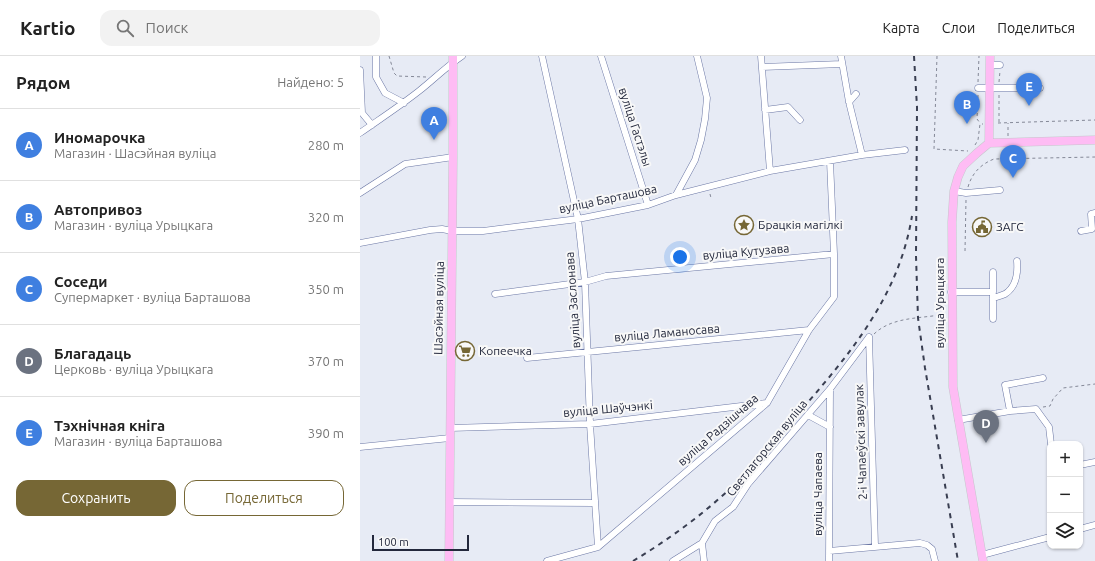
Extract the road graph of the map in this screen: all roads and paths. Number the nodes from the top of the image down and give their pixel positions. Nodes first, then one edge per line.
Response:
1 (376, 56) edge
2 (389, 56) edge
3 (462, 56) edge
4 (542, 56) edge
5 (601, 56) edge
6 (697, 56) edge
7 (761, 56) edge
8 (841, 56) edge
9 (937, 56) edge
10 (990, 56) edge
11 (453, 59) edge
12 (842, 64) junction
13 (990, 65) junction
14 (1000, 65) dead end
15 (762, 67) junction
16 (360, 70) edge
17 (436, 77) junction
18 (978, 88) dead end
19 (990, 88) junction
20 (1040, 88) dead end
21 (856, 94) dead end
22 (404, 102) junction
23 (850, 102) junction
24 (765, 110) junction
25 (800, 120) dead end
26 (1095, 120) edge
27 (993, 123) dead end
28 (1008, 123) junction
29 (984, 124) dead end
30 (372, 125) junction
31 (360, 133) edge
32 (1008, 136) dead end
33 (1095, 140) edge
34 (988, 143) junction
35 (905, 150) dead end
36 (1007, 151) dead end
37 (862, 155) junction
38 (1095, 156) edge
39 (453, 157) junction
40 (830, 161) junction
41 (770, 171) junction
42 (1000, 190) dead end
43 (954, 191) junction
44 (360, 192) edge
45 (676, 195) junction
46 (648, 205) junction
47 (1095, 213) edge
48 (578, 219) junction
49 (452, 231) junction
50 (1081, 232) dead end
51 (360, 243) edge
52 (834, 254) junction
53 (1018, 261) dead end
54 (993, 272) dead end
55 (585, 282) junction
56 (951, 292) junction
57 (495, 294) dead end
58 (992, 295) junction
59 (951, 314) junction
60 (993, 319) dead end
61 (809, 330) junction
62 (869, 337) junction
63 (588, 351) junction
64 (527, 358) dead end
65 (1043, 378) dead end
66 (1095, 384) edge
67 (830, 389) junction
68 (767, 403) junction
69 (1036, 409) junction
70 (1010, 411) junction
71 (808, 415) junction
72 (958, 420) junction
73 (590, 424) junction
74 (830, 427) junction
75 (450, 428) junction
76 (450, 438) junction
77 (1051, 441) edge
78 (360, 447) edge
79 (1095, 462) edge
80 (1083, 464) edge
81 (450, 502) junction
82 (594, 503) junction
83 (1095, 525) edge
84 (1083, 528) edge
85 (1047, 538) edge
86 (702, 543) junction
87 (875, 546) junction
88 (598, 547) junction
89 (829, 551) junction
90 (982, 558) edge
91 (449, 561) edge
92 (547, 561) edge
93 (673, 561) edge
94 (704, 561) edge
95 (829, 561) edge
96 (935, 561) edge

1 - 22 street
2 - 17 path
3 - 11 street
4 - 48 street, вуліца Заслонава
5 - 46 street, вуліца Гастэлы
6 - 45 street
7 - 15 street
8 - 12 street
9 - 29 path
10 - 13 main road
11 - 17 street
11 - 39 main road, Шасэйная вуліца
12 - 15 street
12 - 23 street
13 - 14 street
13 - 19 main road
15 - 24 street
16 - 30 street
17 - 22 street
18 - 19 street
19 - 20 street
19 - 34 main road
21 - 23 street
22 - 30 street
23 - 37 street
24 - 25 street
24 - 41 street
26 - 28 path
27 - 28 path
28 - 32 path
30 - 31 street
33 - 34 main road
34 - 43 main road, вуліца Урыцкага
35 - 37 street, вуліца Барташова
36 - 38 path
37 - 40 street, вуліца Барташова
39 - 44 street
39 - 49 main road, Шасэйная вуліца
40 - 41 street, вуліца Барташова
40 - 52 street, вуліца Радзішчава
41 - 45 street, вуліца Барташова
42 - 43 street
43 - 56 main road, вуліца Урыцкага
45 - 46 street, вуліца Барташова
46 - 48 street, вуліца Барташова
47 - 50 street
48 - 49 street, вуліца Барташова
48 - 55 street, вуліца Заслонава
49 - 51 street, вуліца Барташова
49 - 75 main road, Шасэйная вуліца
52 - 55 street, вуліца Кутузава
52 - 61 street, вуліца Радзішчава
53 - 58 street
54 - 58 street
55 - 57 street, вуліца Кутузава
55 - 63 street, вуліца Заслонава
56 - 58 street
56 - 59 main road, вуліца Урыцкага
58 - 60 street
59 - 62 path
59 - 72 main road, вуліца Урыцкага
61 - 63 street, вуліца Ламаносава
61 - 68 street, вуліца Радзішчава
62 - 67 street, Светлагорская вуліца
62 - 87 street, 2-і Чапаеўскі завулак
63 - 64 street, вуліца Ламаносава
63 - 73 street, вуліца Заслонава
65 - 70 street
66 - 69 path
67 - 71 street, Светлагорская вуліца
67 - 74 street, вуліца Чапаева
68 - 73 street, вуліца Шаўчэнкі
68 - 88 street, вуліца Радзішчава
69 - 70 street
69 - 77 street
70 - 72 street
71 - 74 street
71 - 86 street, Светлагорская вуліца
72 - 90 main road, вуліца Урыцкага
73 - 75 street, вуліца Шаўчэнкі
73 - 82 street, вуліца Заслонава
74 - 89 street, вуліца Чапаева
75 - 76 main road, Шасэйная вуліца
76 - 78 street
76 - 81 main road, Шасэйная вуліца
79 - 80 street
81 - 82 street
81 - 91 main road, Шасэйная вуліца
82 - 88 street, вуліца Заслонава
83 - 84 street
85 - 90 street
86 - 93 street, Светлагорская вуліца
86 - 94 street
87 - 89 street
87 - 96 street
88 - 92 street, вуліца Радзішчава
89 - 95 street, вуліца Чапаева

